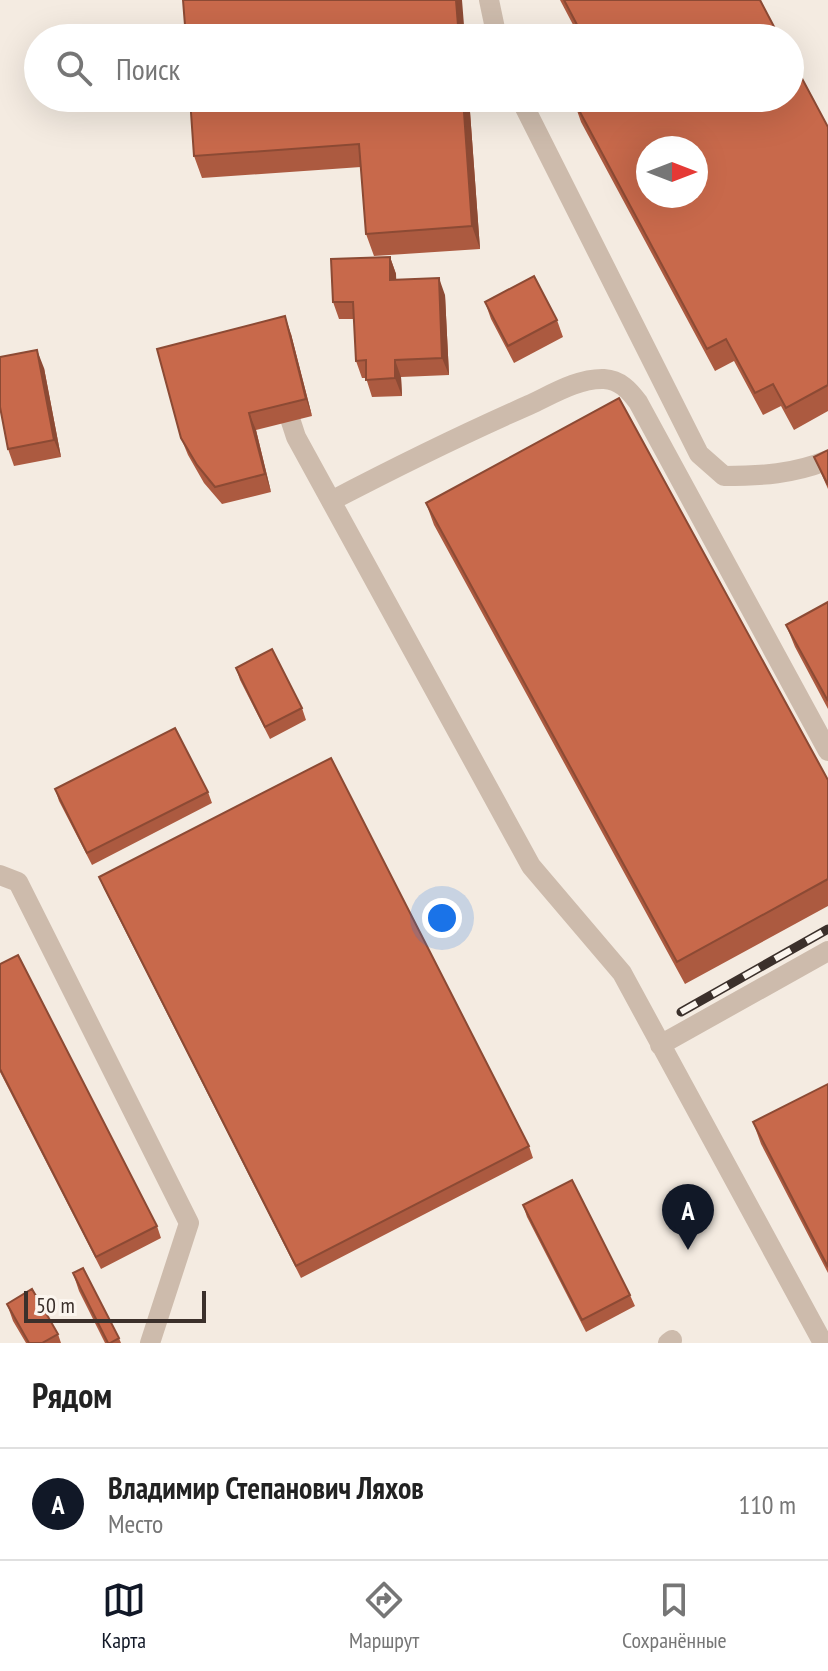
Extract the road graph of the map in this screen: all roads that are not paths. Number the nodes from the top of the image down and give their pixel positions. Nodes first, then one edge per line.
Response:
1 (489, 0) edge
2 (494, 24) edge
3 (527, 112) edge
4 (276, 378) edge
5 (828, 460) edge
6 (331, 501) junction
7 (828, 751) edge
8 (0, 875) edge
9 (828, 951) edge
10 (660, 1045) junction
11 (150, 1343) edge
12 (823, 1343) edge

1 - 2 lane
3 - 5 lane
4 - 6 lane
6 - 7 lane
6 - 10 lane
8 - 11 lane
9 - 10 lane
10 - 12 lane

